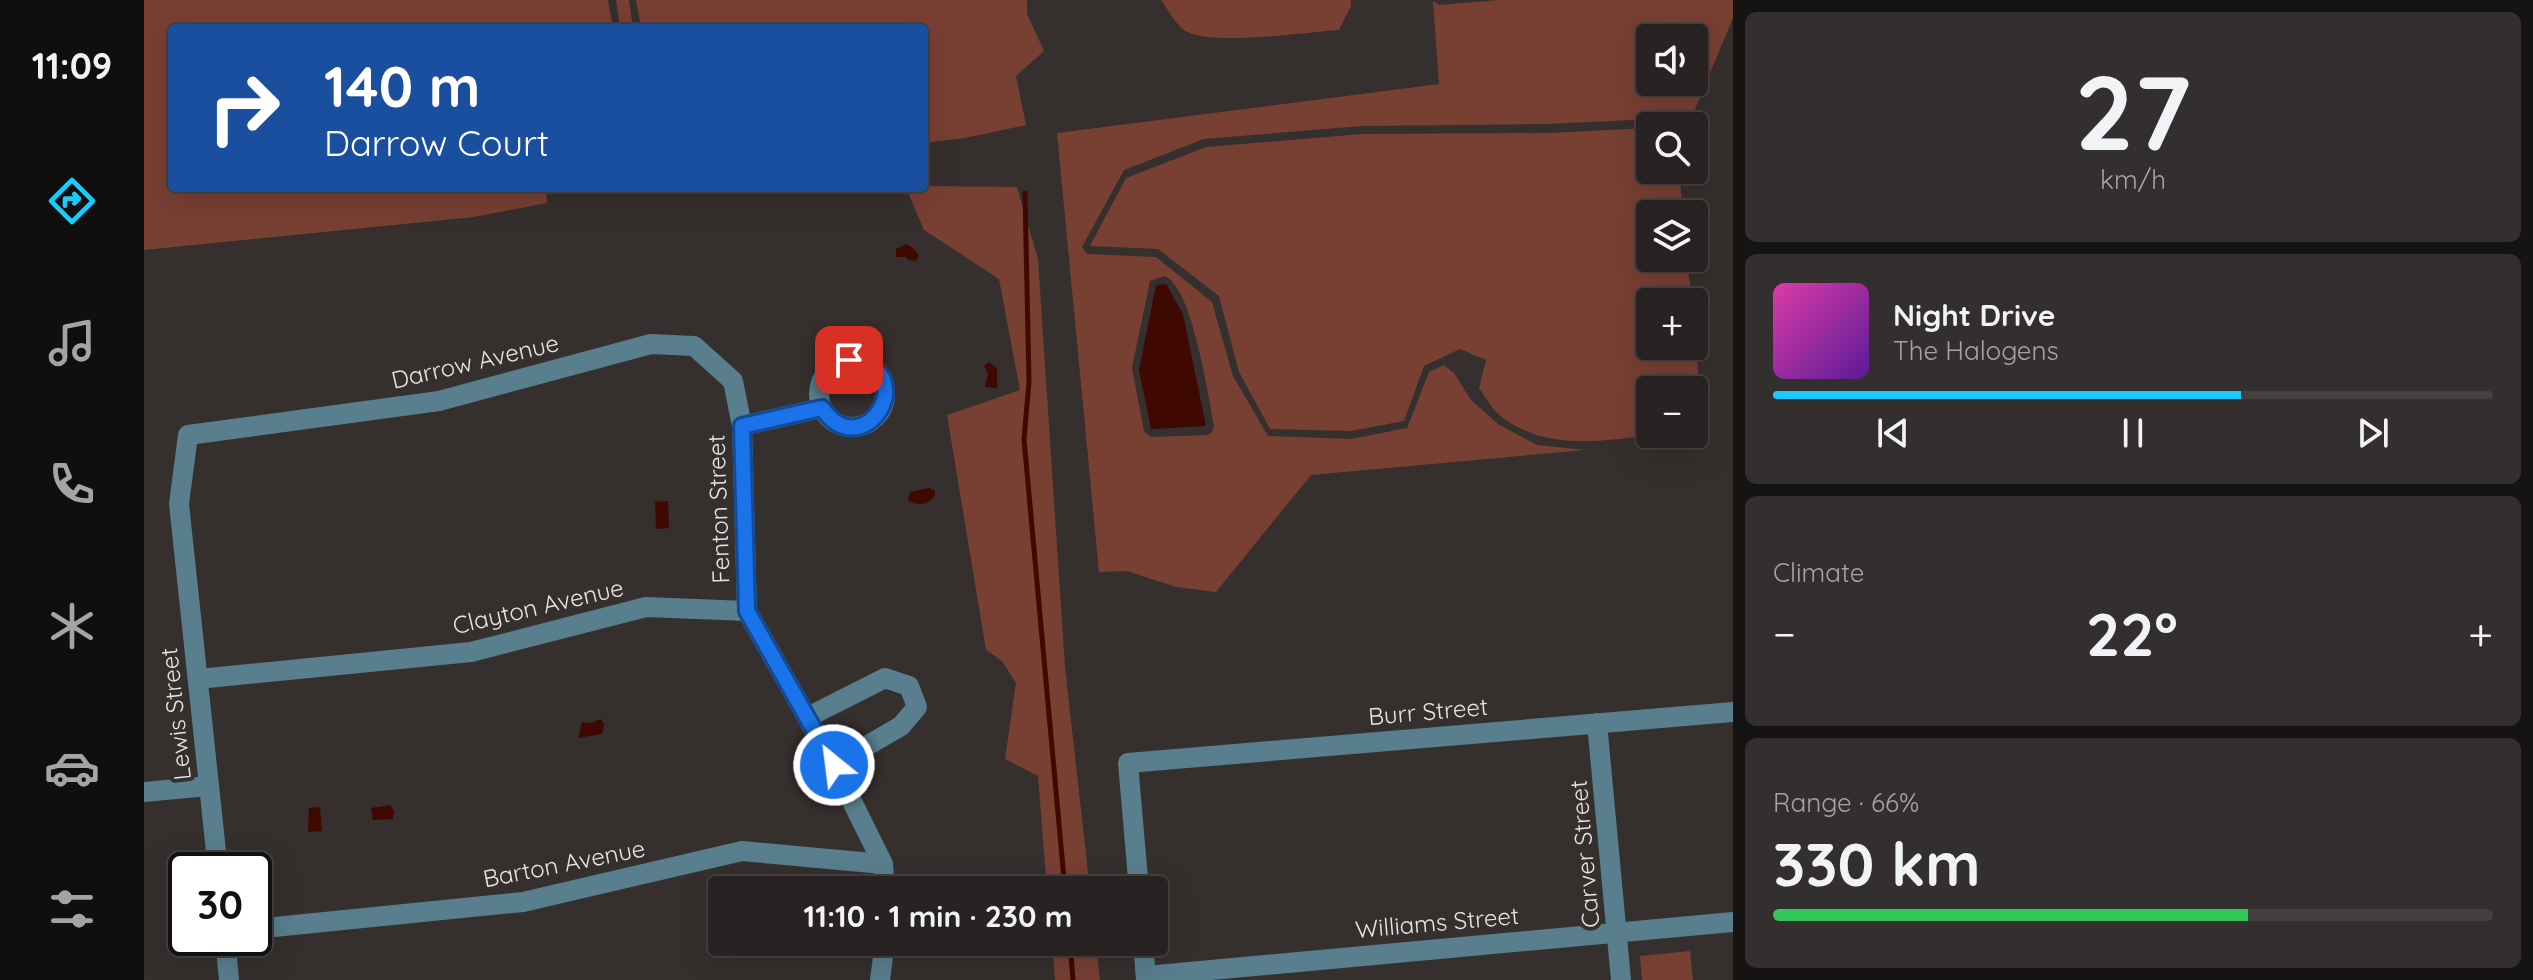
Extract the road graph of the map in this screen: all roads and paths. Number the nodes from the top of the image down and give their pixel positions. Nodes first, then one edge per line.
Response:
1 (733, 381) joint
2 (822, 408) dead end
3 (742, 426) junction
4 (179, 504) joint
5 (747, 611) junction
6 (198, 679) junction
7 (1733, 712) edge
8 (808, 717) junction
9 (1597, 723) junction
10 (834, 765) junction
11 (208, 786) junction
12 (144, 792) edge
13 (216, 852) edge
14 (883, 864) junction
15 (884, 876) edge
16 (1138, 876) edge
17 (1733, 922) edge
18 (272, 927) edge
19 (1617, 931) junction
20 (227, 956) edge
21 (883, 956) edge
22 (1144, 956) edge
23 (1146, 978) edge
24 (229, 980) edge
25 (880, 980) edge
26 (1621, 980) edge

1 - 3 street, Fenton Street
1 - 4 street, Darrow Avenue
2 - 3 street
3 - 5 street, Fenton Street
4 - 6 street, Lewis Street
5 - 6 street, Clayton Avenue
5 - 8 street, Fenton Street
6 - 11 street, Lewis Street
7 - 9 street, Burr Street
8 - 10 street, Fenton Street
8 - 10 street
9 - 16 street, Burr Street
9 - 19 street, Carver Street
10 - 14 street, Fenton Street
11 - 12 street
11 - 13 street, Lewis Street
14 - 15 street, Fenton Street
14 - 18 street, Barton Avenue
17 - 19 street, Williams Street
19 - 23 street, Williams Street
19 - 26 street, Carver Street
20 - 24 street
21 - 25 street
22 - 23 street

